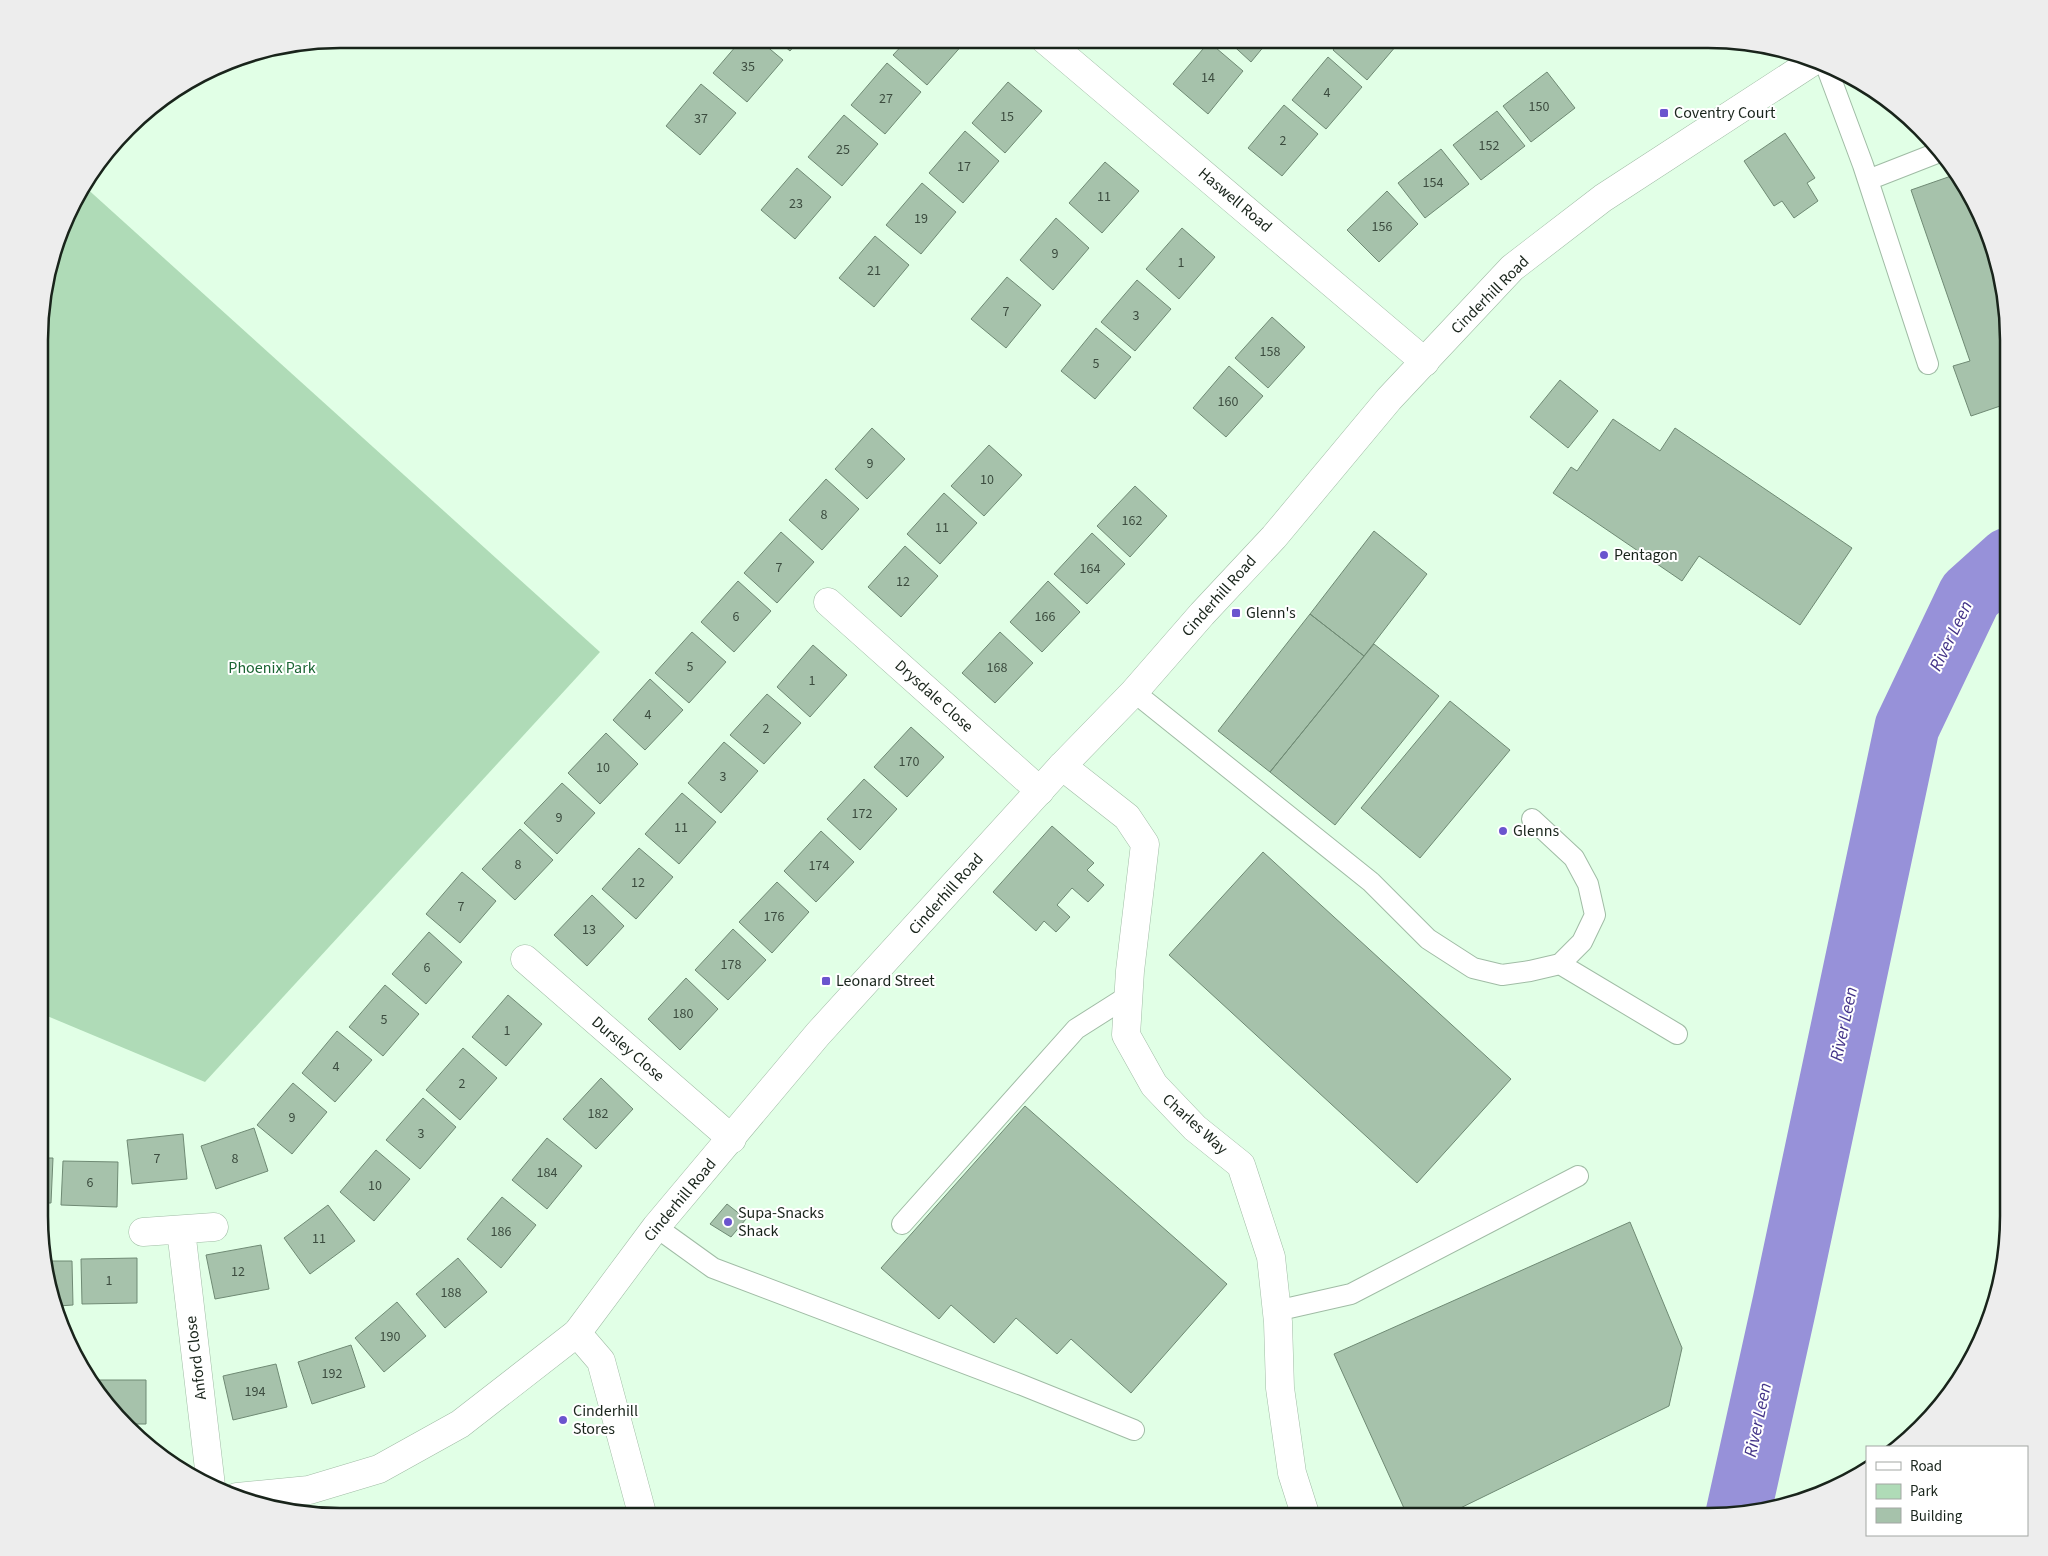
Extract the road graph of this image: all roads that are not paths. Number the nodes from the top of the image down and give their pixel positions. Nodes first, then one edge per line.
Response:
1 (1055, 48) edge
2 (1807, 65) edge
3 (1829, 74) edge
4 (1934, 154) edge
5 (1868, 180) junction
6 (1425, 362) junction
7 (1928, 364) dead end
8 (828, 602) dead end
9 (1134, 692) junction
10 (1062, 766) junction
11 (1040, 791) junction
12 (1532, 819) dead end
13 (525, 959) dead end
14 (1560, 964) junction
15 (1128, 996) junction
16 (1677, 1034) dead end
17 (732, 1139) junction
18 (1578, 1176) dead end
19 (902, 1224) dead end
20 (214, 1227) dead end
21 (656, 1227) junction
22 (181, 1230) junction
23 (143, 1232) dead end
24 (1276, 1311) junction
25 (577, 1333) junction
26 (1134, 1430) dead end
27 (210, 1478) edge
28 (253, 1495) edge
29 (641, 1508) edge
30 (1303, 1508) edge

1 - 6 street, Haswell Road
2 - 6 street, Cinderhill Road
3 - 5 lane
4 - 5 lane
5 - 7 lane
6 - 9 street, Cinderhill Road
8 - 11 street, Drysdale Close
9 - 10 street, Cinderhill Road
9 - 14 lane
10 - 11 street, Cinderhill Road
10 - 15 street, Charles Way
11 - 17 street, Cinderhill Road
12 - 14 lane
13 - 17 street, Dursley Close
14 - 16 lane
15 - 19 lane
15 - 24 street, Charles Way
17 - 21 street, Cinderhill Road
18 - 24 lane
20 - 22 street
21 - 25 street, Cinderhill Road
21 - 26 lane
22 - 23 street
22 - 27 street, Anford Close
24 - 30 street, Charles Way
25 - 28 street, Cinderhill Road
25 - 29 street

